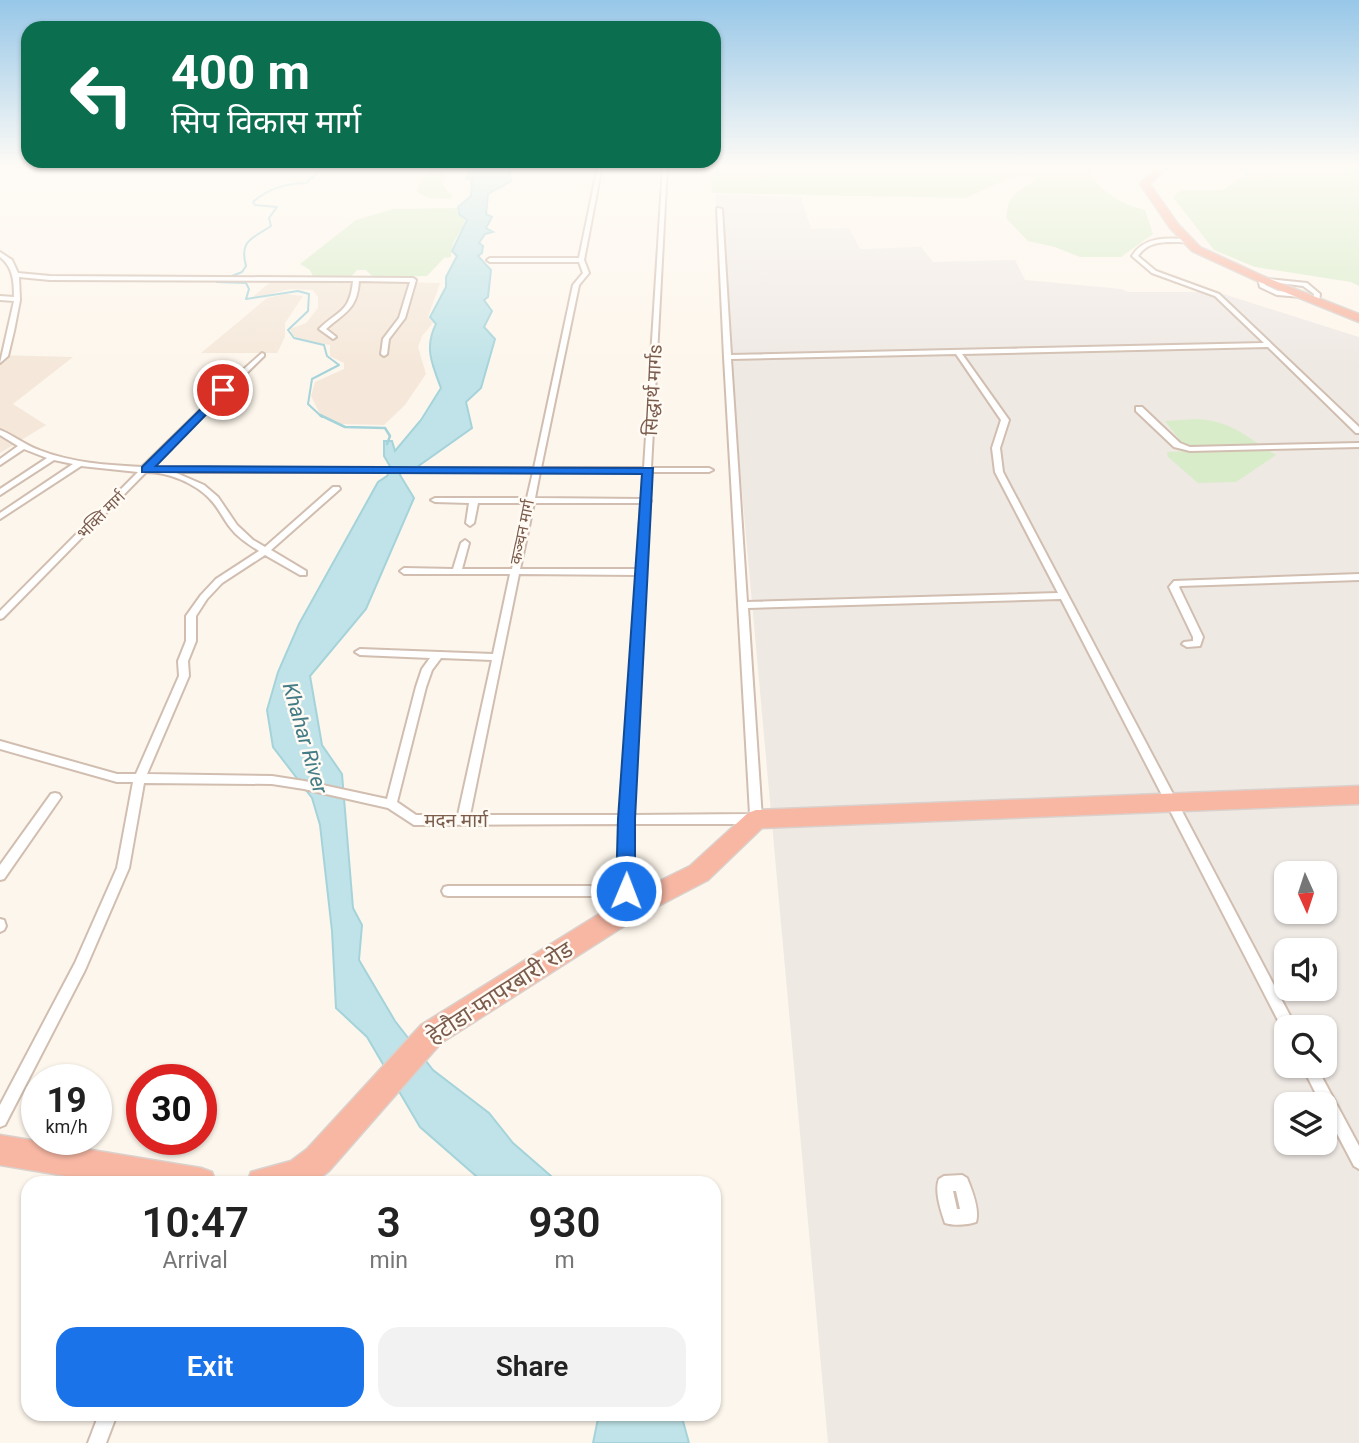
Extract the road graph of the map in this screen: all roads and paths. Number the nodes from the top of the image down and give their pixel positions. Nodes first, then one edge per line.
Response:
1 (586, 233) edge
2 (661, 233) edge
3 (720, 233) edge
4 (1182, 233) edge
5 (1188, 241) junction
6 (0, 254) edge
7 (490, 260) dead end
8 (581, 260) junction
9 (17, 275) junction
10 (356, 279) junction
11 (1264, 280) junction
12 (0, 298) edge
13 (16, 299) junction
14 (1316, 301) junction
15 (1359, 318) edge
16 (333, 337) dead end
17 (0, 338) edge
18 (8, 341) junction
19 (1268, 345) junction
20 (957, 351) junction
21 (384, 354) dead end
22 (262, 355) dead end
23 (727, 356) junction
24 (0, 361) edge
25 (1139, 409) dead end
26 (1359, 431) edge
27 (0, 432) edge
28 (1359, 445) edge
29 (22, 447) junction
30 (52, 458) junction
31 (0, 463) edge
32 (79, 464) junction
33 (146, 470) junction
34 (161, 470) junction
35 (535, 470) junction
36 (649, 470) junction
37 (709, 470) dead end
38 (336, 489) dead end
39 (0, 493) edge
40 (435, 500) dead end
41 (474, 500) junction
42 (529, 500) junction
43 (647, 501) junction
44 (0, 517) edge
45 (470, 523) dead end
46 (464, 543) dead end
47 (265, 551) junction
48 (404, 571) dead end
49 (457, 571) junction
50 (514, 572) junction
51 (642, 572) junction
52 (303, 573) dead end
53 (1359, 577) edge
54 (1063, 596) junction
55 (743, 605) junction
56 (0, 616) edge
57 (1187, 645) dead end
58 (360, 652) dead end
59 (438, 655) junction
60 (496, 657) junction
61 (0, 745) edge
62 (139, 779) junction
63 (1359, 795) edge
64 (55, 797) dead end
65 (1171, 803) junction
66 (391, 804) junction
67 (627, 819) junction
68 (756, 819) junction
69 (463, 820) junction
70 (0, 875) edge
71 (448, 891) dead end
72 (630, 899) junction
73 (1283, 1015) edge
74 (1315, 1078) edge
75 (0, 1120) edge
76 (0, 1150) edge
77 (1359, 1161) edge
78 (156, 1176) edge
79 (293, 1176) edge
80 (105, 1421) edge
81 (97, 1443) edge

1 - 8 street, कञ्चन मार्ग
2 - 36 street, सिद्धार्थ मार्गs
3 - 23 street
4 - 5 highway
5 - 11 highway
5 - 19 street
6 - 9 street
7 - 8 street
8 - 35 street, कञ्चन मार्ग
9 - 10 street
9 - 13 street
10 - 16 street
10 - 21 street
11 - 14 highway
11 - 14 street
12 - 13 street
13 - 18 street
14 - 15 highway
17 - 18 street
18 - 24 street
19 - 20 street
19 - 26 street
20 - 23 street
20 - 54 street
22 - 33 street, भक्ति मार्ग
23 - 55 street
25 - 28 street
27 - 29 street
29 - 30 street
29 - 31 street
30 - 32 street
30 - 39 street
32 - 33 street
32 - 44 street
33 - 34 street
33 - 56 street, भक्ति मार्ग
34 - 35 street
34 - 47 street
35 - 36 street
35 - 42 street, कञ्चन मार्ग
36 - 37 street
36 - 43 street, सिद्धार्थ मार्गs
38 - 47 street
40 - 41 street
41 - 42 street
41 - 45 street
42 - 43 street
42 - 50 street, कञ्चन मार्ग
43 - 51 street, सिद्धार्थ मार्गs
46 - 49 street
47 - 52 street
47 - 62 street
48 - 49 street
49 - 50 street
50 - 51 street
50 - 60 street, कञ्चन मार्ग
51 - 67 street, सिद्धार्थ मार्गs
53 - 57 street
54 - 55 street
54 - 65 street
55 - 68 street
58 - 59 street
59 - 60 street
59 - 66 street
60 - 69 street, कञ्चन मार्ग
61 - 62 street, मदन मार्ग
62 - 66 street, मदन मार्ग
62 - 75 street
63 - 65 highway
64 - 70 street
65 - 68 highway
65 - 73 street
66 - 69 street, मदन मार्ग
67 - 68 street, मदन मार्ग
67 - 69 street, मदन मार्ग
67 - 72 street, सिद्धार्थ मार्गs
68 - 72 highway, हेटौडा-फापरबारी रोड
71 - 72 street
72 - 79 highway, हेटौडा-फापरबारी रोड
74 - 77 street
76 - 78 highway
80 - 81 street

